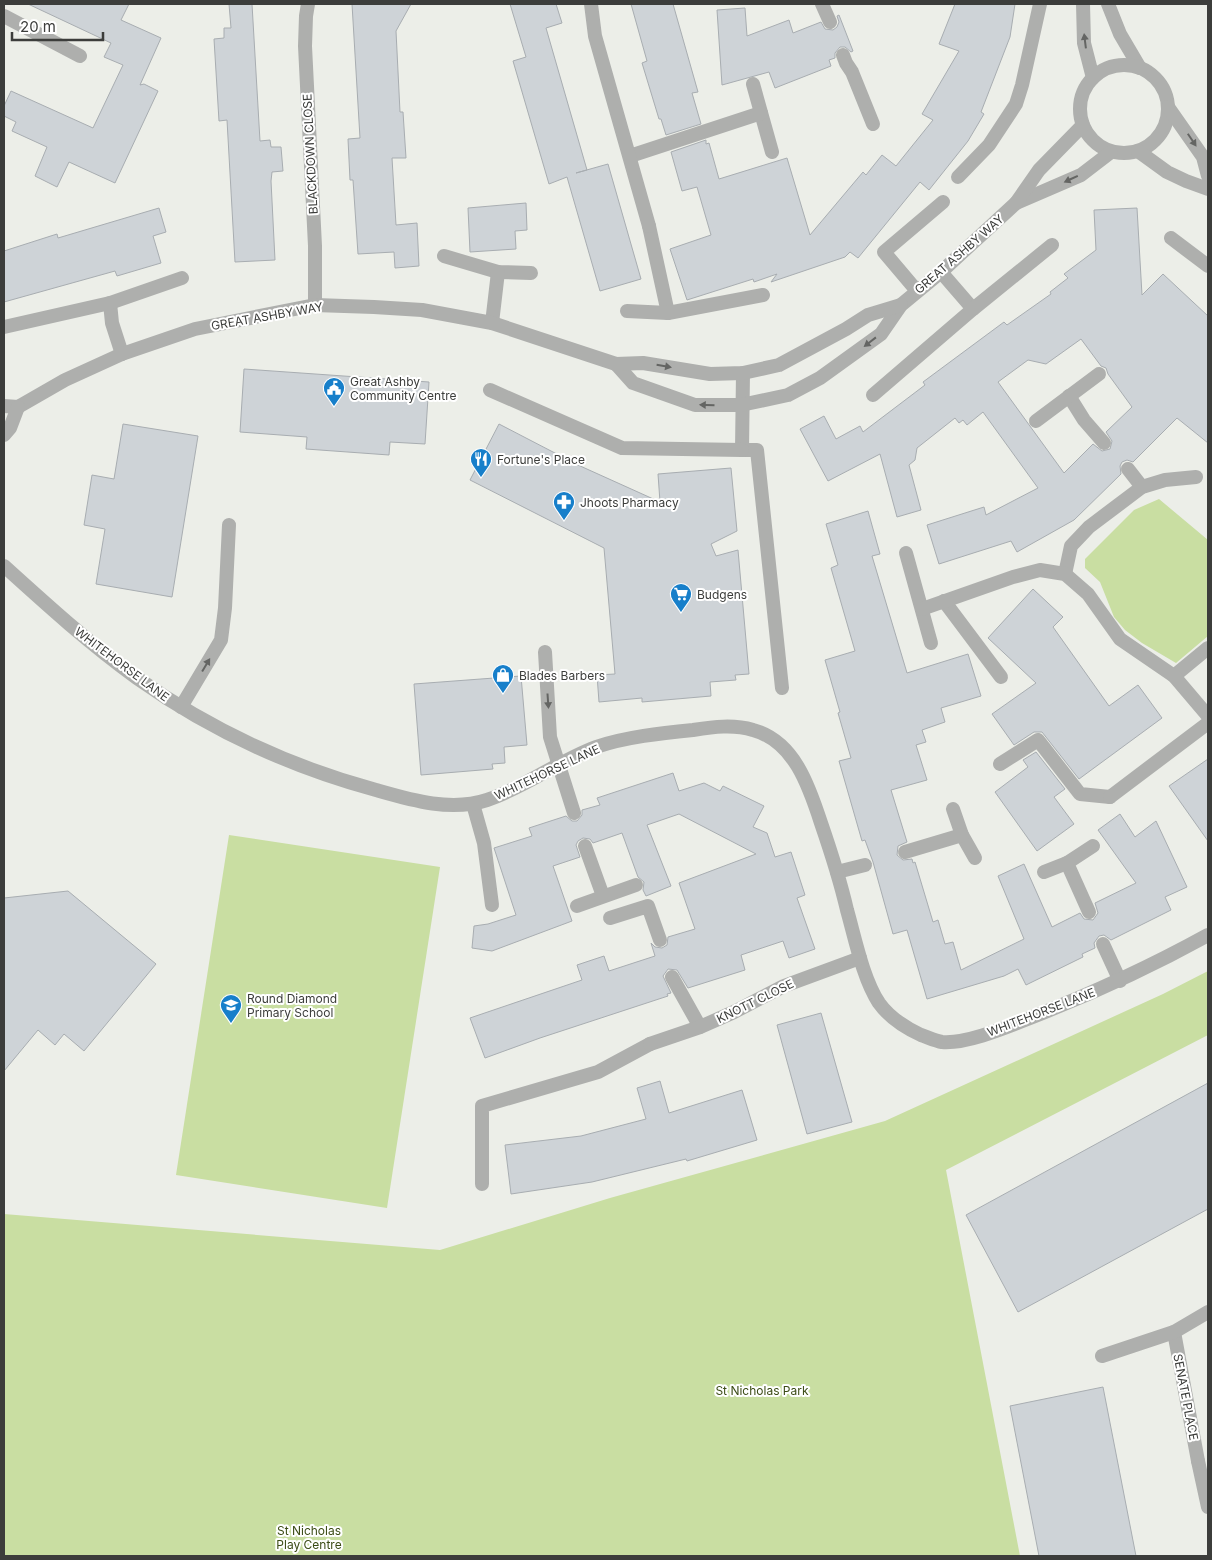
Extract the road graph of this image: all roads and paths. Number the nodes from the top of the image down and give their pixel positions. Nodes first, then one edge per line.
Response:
1 (308, 4) edge
2 (591, 4) edge
3 (822, 4) edge
4 (1040, 4) edge
5 (1083, 4) edge
6 (1108, 4) edge
7 (4, 16) edge
8 (830, 22) dead end
9 (842, 55) dead end
10 (80, 56) dead end
11 (1140, 68) junction
12 (1093, 78) junction
13 (753, 84) dead end
14 (1168, 107) junction
15 (761, 113) junction
16 (873, 124) dead end
17 (1083, 125) junction
18 (1138, 151) junction
19 (772, 152) dead end
20 (1111, 152) junction
21 (630, 156) junction
22 (1208, 176) edge
23 (958, 177) dead end
24 (1208, 189) edge
25 (943, 202) dead end
26 (1016, 203) junction
27 (1171, 238) dead end
28 (1052, 245) dead end
29 (444, 256) dead end
30 (1208, 266) edge
31 (498, 272) junction
32 (941, 272) junction
33 (531, 273) dead end
34 (182, 278) dead end
35 (917, 291) junction
36 (762, 296) dead end
37 (110, 303) junction
38 (315, 305) junction
39 (901, 305) junction
40 (973, 309) junction
41 (627, 311) dead end
42 (668, 313) junction
43 (492, 323) junction
44 (4, 327) edge
45 (122, 354) junction
46 (616, 364) junction
47 (743, 373) junction
48 (1099, 374) dead end
49 (490, 390) dead end
50 (873, 395) dead end
51 (1069, 396) junction
52 (742, 405) junction
53 (11, 406) edge
54 (1036, 421) dead end
55 (4, 435) edge
56 (1104, 443) dead end
57 (742, 450) junction
58 (1128, 469) dead end
59 (1196, 477) dead end
60 (1142, 487) junction
61 (229, 525) dead end
62 (906, 552) dead end
63 (4, 566) edge
64 (1066, 574) junction
65 (944, 601) junction
66 (922, 609) junction
67 (931, 643) dead end
68 (1208, 648) edge
69 (545, 652) dead end
70 (1174, 676) junction
71 (1001, 677) dead end
72 (782, 688) dead end
73 (181, 707) junction
74 (1208, 716) edge
75 (1208, 723) edge
76 (1000, 764) dead end
77 (558, 765) junction
78 (473, 804) junction
79 (953, 809) dead end
80 (574, 813) dead end
81 (962, 835) junction
82 (585, 846) dead end
83 (1093, 846) dead end
84 (905, 852) dead end
85 (975, 858) dead end
86 (1067, 863) junction
87 (865, 865) dead end
88 (837, 872) junction
89 (1044, 872) dead end
90 (636, 885) dead end
91 (603, 896) junction
92 (492, 904) dead end
93 (577, 906) dead end
94 (1089, 912) dead end
95 (610, 918) dead end
96 (1208, 935) edge
97 (660, 940) dead end
98 (1103, 944) dead end
99 (860, 958) junction
100 (672, 977) dead end
101 (1120, 981) junction
102 (700, 1027) junction
103 (482, 1184) dead end
104 (1208, 1312) edge
105 (1174, 1332) junction
106 (1102, 1356) dead end
107 (1208, 1507) edge

1 - 38 street, BLACKDOWN CLOSE
2 - 21 street
3 - 8 street
4 - 23 street
12 -> 5 street
6 - 11 street
7 - 10 street
9 - 16 street
11 - 12 street
11 - 14 street
12 - 17 street
13 - 15 street
14 - 18 street
14 -> 22 street
15 - 19 street
15 - 21 street
17 - 20 street
17 - 26 street, GREAT ASHBY WAY
18 - 20 street
18 - 24 street
20 -> 26 street, GREAT ASHBY WAY
21 - 42 street
25 - 35 street
26 - 32 street, GREAT ASHBY WAY
27 - 30 street
28 - 40 street
29 - 31 street
31 - 33 street
31 - 43 street
32 - 35 street, GREAT ASHBY WAY
32 - 40 street
34 - 37 street
35 - 39 street, GREAT ASHBY WAY
36 - 42 street
37 - 44 street
37 - 45 street
38 - 43 street, GREAT ASHBY WAY
38 - 45 street, GREAT ASHBY WAY
39 - 47 street, GREAT ASHBY WAY
39 -> 52 street, GREAT ASHBY WAY
40 - 50 street
41 - 42 street
43 - 46 street, GREAT ASHBY WAY
45 - 53 street, GREAT ASHBY WAY
46 -> 47 street, GREAT ASHBY WAY
52 -> 46 street, GREAT ASHBY WAY
47 - 52 street
48 - 51 street
49 - 57 street
51 - 54 street
51 - 56 street
52 - 57 street
53 - 55 street, GREAT ASHBY WAY
57 - 72 street
58 - 60 street
59 - 60 street
60 - 64 street
73 -> 61 street
62 - 66 street
63 - 73 street, WHITEHORSE LANE
64 - 65 street
64 - 70 street
65 - 66 street
65 - 71 street
66 - 67 street
68 - 70 street
69 -> 77 street
70 - 74 street
73 - 78 street, WHITEHORSE LANE
75 - 76 street
77 - 78 street, WHITEHORSE LANE
77 - 80 street
77 - 88 street, WHITEHORSE LANE
78 - 92 street
79 - 81 street
81 - 84 street
81 - 85 street
82 - 91 street
83 - 86 street
86 - 89 street
86 - 94 street
87 - 88 street
88 - 99 street, WHITEHORSE LANE
90 - 91 street
91 - 93 street
95 - 97 street
96 - 101 street, WHITEHORSE LANE
98 - 101 street
99 - 101 street, WHITEHORSE LANE
99 - 102 street, KNOTT CLOSE
100 - 102 street
102 - 103 street, KNOTT CLOSE
104 - 105 street
105 - 106 street
105 - 107 street, SENATE PLACE

